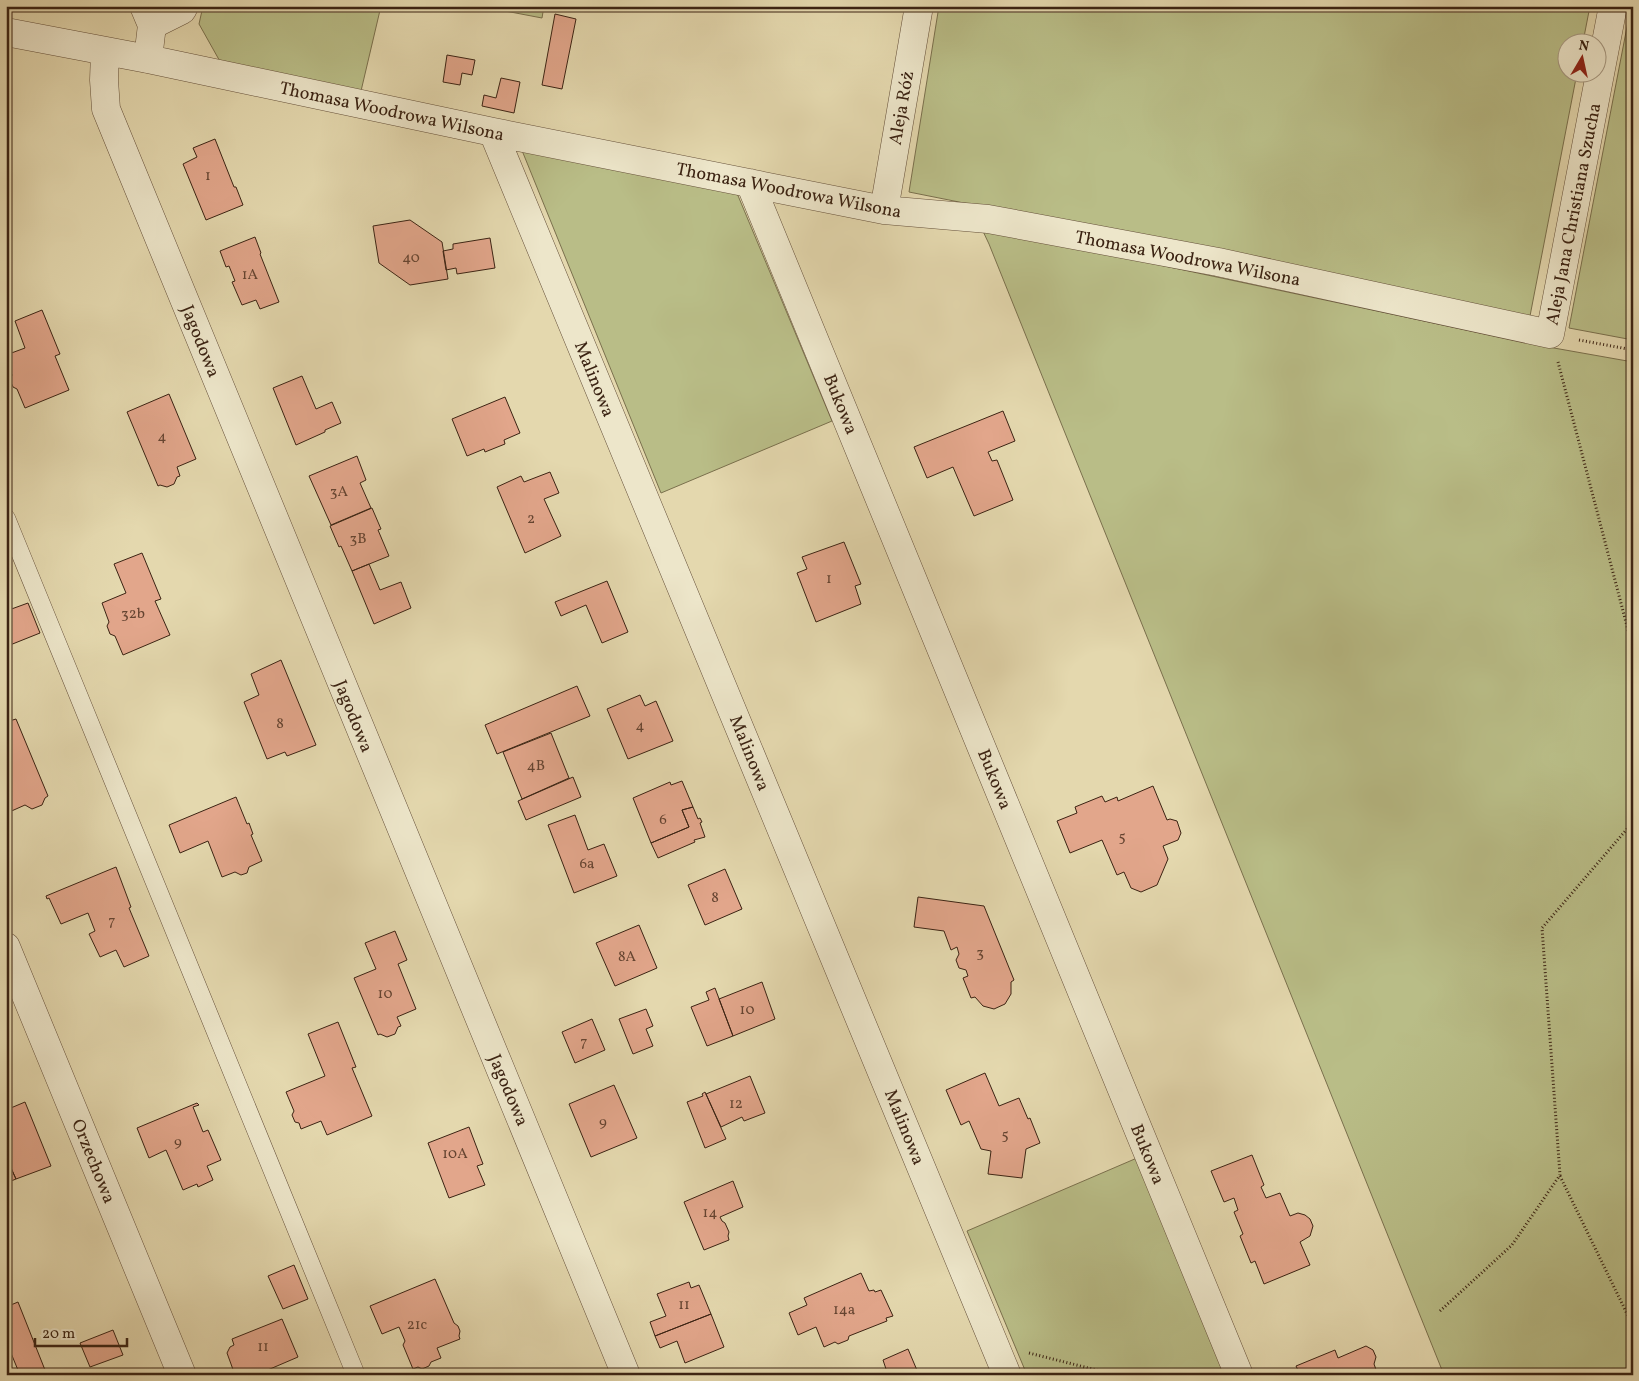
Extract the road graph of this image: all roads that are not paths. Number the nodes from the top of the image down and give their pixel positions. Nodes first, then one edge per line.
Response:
1 (184, 6) edge
2 (918, 6) edge
3 (1614, 6) edge
4 (148, 16) edge
5 (6, 32) edge
6 (105, 52) junction
7 (148, 59) junction
8 (493, 132) junction
9 (750, 183) junction
10 (884, 210) junction
11 (1550, 334) joint
12 (6, 518) edge
13 (6, 947) edge
14 (182, 1375) edge
15 (356, 1375) edge
16 (626, 1375) edge
17 (1007, 1375) edge
18 (1239, 1375) edge

1 - 4 street
2 - 10 street, Aleja Róż
3 - 11 street, Aleja Jana Christiana Szucha
4 - 7 street
5 - 6 street, Thomasa Woodrowa Wilsona
6 - 7 street, Thomasa Woodrowa Wilsona
6 - 16 street, Jagodowa
7 - 8 street, Thomasa Woodrowa Wilsona
8 - 9 street, Thomasa Woodrowa Wilsona
8 - 17 street, Malinowa
9 - 10 street, Thomasa Woodrowa Wilsona
9 - 18 street, Bukowa
10 - 11 street, Thomasa Woodrowa Wilsona
12 - 15 lane
13 - 14 street, Orzechowa

